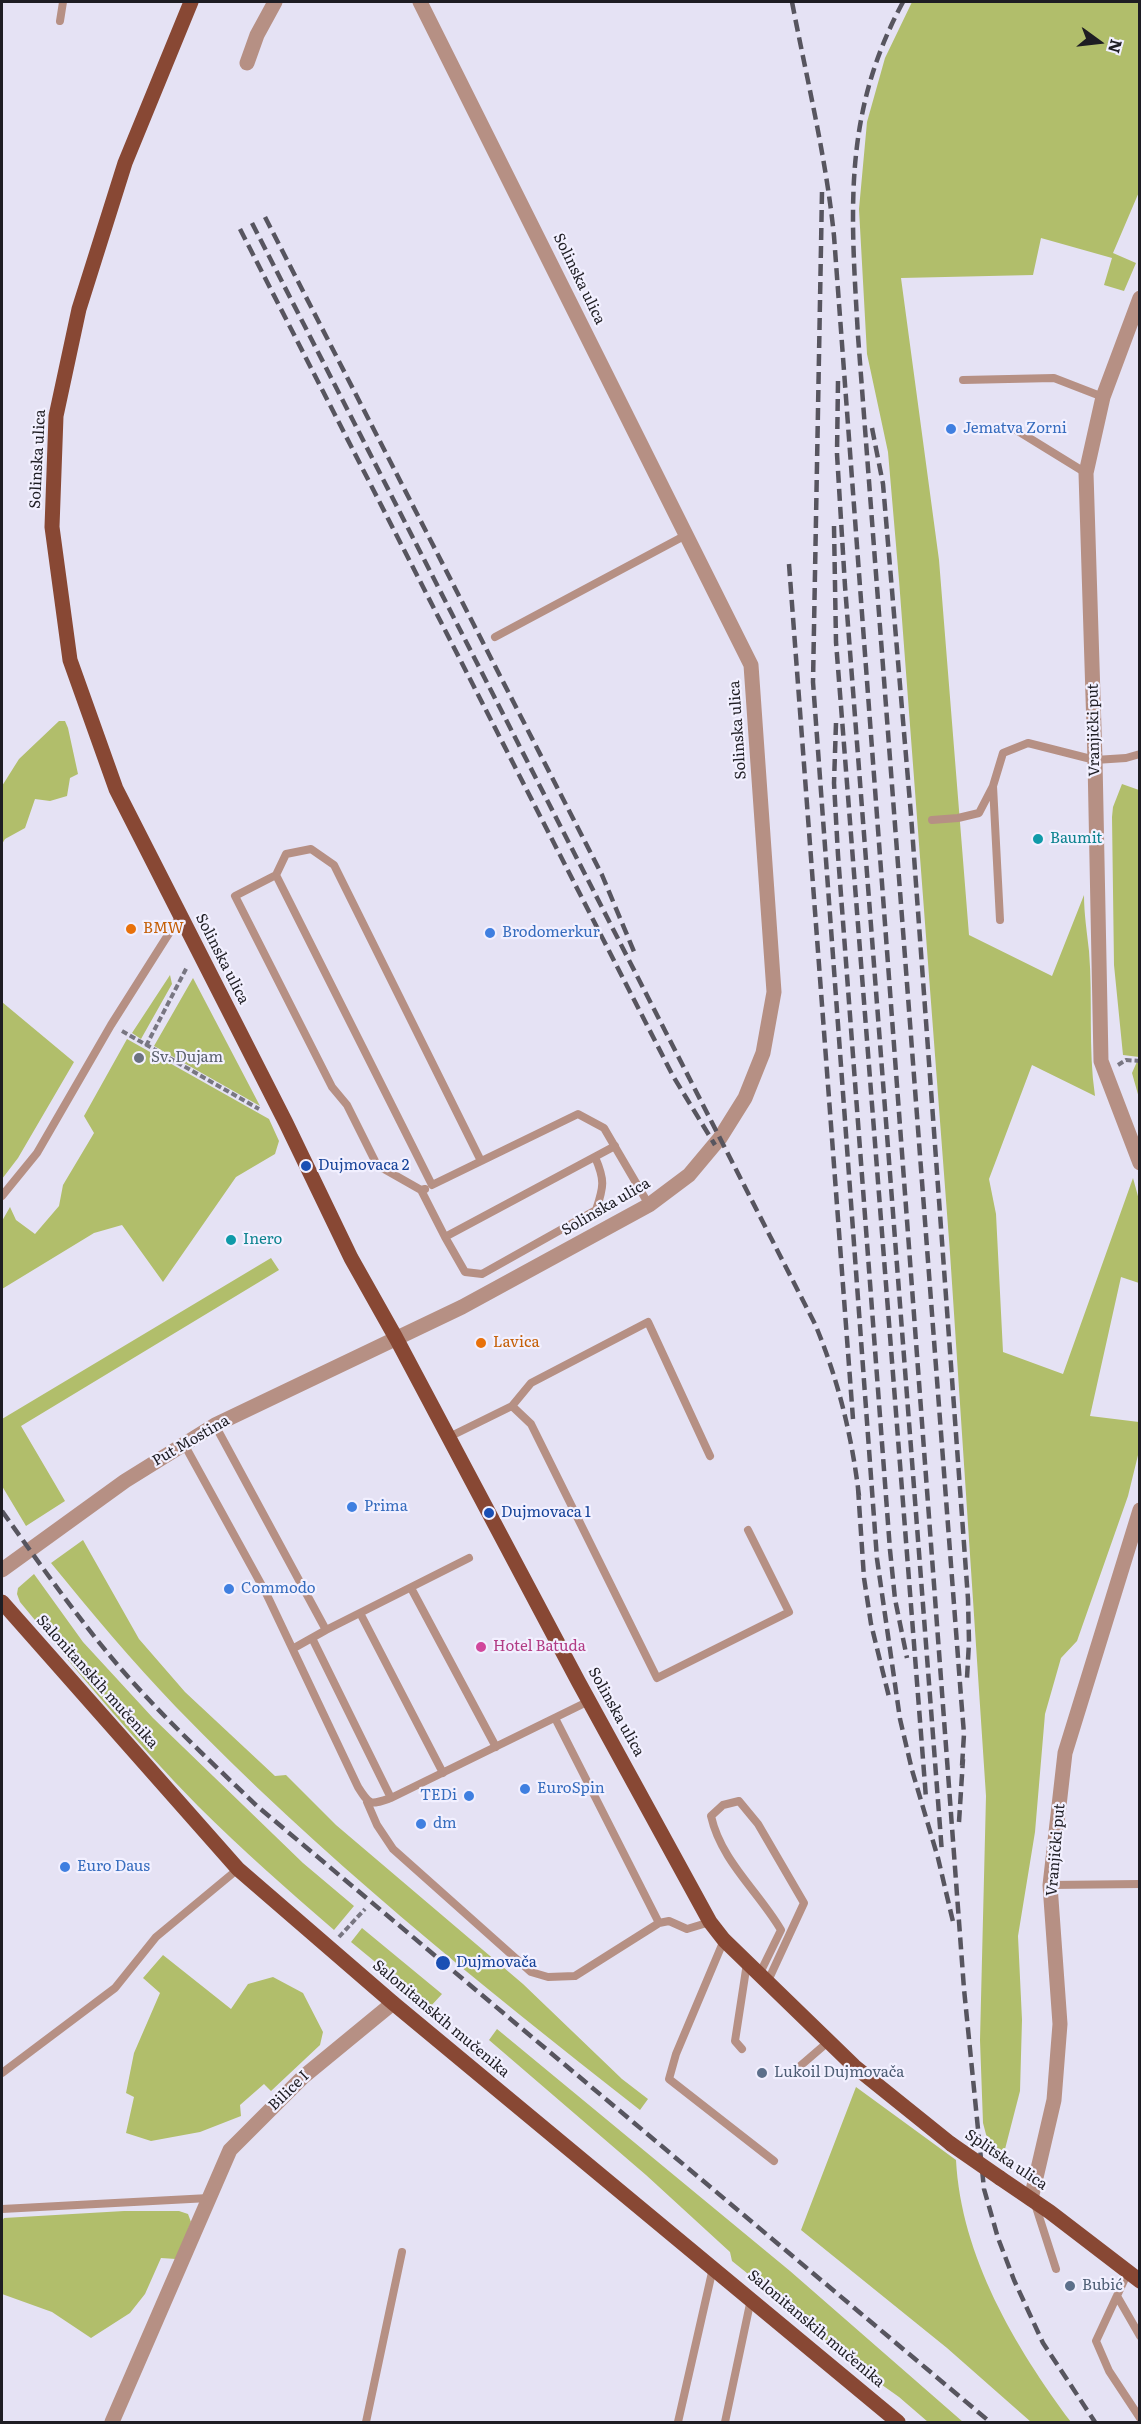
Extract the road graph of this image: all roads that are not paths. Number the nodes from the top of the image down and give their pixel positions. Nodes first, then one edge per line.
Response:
1 (63, 2) edge
2 (191, 2) edge
3 (275, 2) edge
4 (420, 2) edge
5 (60, 21) dead end
6 (247, 63) dead end
7 (1140, 298) edge
8 (963, 380) dead end
9 (1102, 397) junction
10 (1013, 428) dead end
11 (1086, 474) junction
12 (686, 535) junction
13 (495, 637) dead end
14 (1140, 754) edge
15 (1095, 760) junction
16 (993, 786) junction
17 (932, 820) dead end
18 (276, 875) junction
19 (180, 916) junction
20 (1000, 920) dead end
21 (615, 1146) junction
22 (595, 1157) junction
23 (481, 1161) junction
24 (1140, 1163) edge
25 (432, 1185) junction
26 (421, 1190) junction
27 (2, 1196) edge
28 (649, 1205) junction
29 (445, 1237) junction
30 (396, 1338) junction
31 (512, 1406) junction
32 (215, 1425) junction
33 (449, 1437) junction
34 (184, 1444) junction
35 (710, 1456) dead end
36 (1140, 1510) edge
37 (748, 1530) dead end
38 (1135, 1539) edge
39 (470, 1558) dead end
40 (2, 1570) edge
41 (411, 1588) junction
42 (2, 1602) edge
43 (360, 1613) junction
44 (326, 1630) junction
45 (312, 1638) junction
46 (294, 1648) junction
47 (589, 1701) junction
48 (555, 1718) junction
49 (496, 1747) junction
50 (442, 1773) junction
51 (391, 1798) junction
52 (367, 1802) junction
53 (238, 1869) junction
54 (1140, 1884) edge
55 (1050, 1885) junction
56 (710, 1922) junction
57 (659, 1923) junction
58 (724, 1940) junction
59 (747, 1963) junction
60 (763, 1979) junction
61 (393, 2003) junction
62 (828, 2042) junction
63 (742, 2049) dead end
64 (854, 2066) joint
65 (2, 2073) edge
66 (792, 2073) dead end
67 (774, 2161) dead end
68 (209, 2198) junction
69 (1033, 2200) junction
70 (2, 2209) edge
71 (402, 2252) dead end
72 (713, 2267) junction
73 (1056, 2269) dead end
74 (1134, 2277) edge
75 (1117, 2296) junction
76 (751, 2298) junction
77 (1140, 2336) edge
78 (1140, 2418) edge
79 (112, 2422) edge
80 (366, 2422) edge
81 (678, 2422) edge
82 (725, 2422) edge
83 (898, 2422) edge

1 - 5 lane
2 - 19 main road, Solinska ulica
3 - 6 street
4 - 12 street, Solinska ulica
7 - 9 street, Vranjički put
8 - 9 lane
9 - 11 street, Vranjički put
10 - 11 lane
11 - 15 street, Vranjički put
12 - 13 lane
12 - 28 street, Solinska ulica
14 - 15 lane
15 - 16 lane
15 - 24 street, Vranjički put
16 - 17 lane
16 - 20 lane
18 - 23 lane
18 - 25 lane
18 - 26 lane
19 - 27 lane, Solinska ulica
19 - 30 main road, Solinska ulica
21 - 22 lane
21 - 23 lane
21 - 28 lane
22 - 29 lane
22 - 29 lane
23 - 25 lane
25 - 26 lane
26 - 29 lane
28 - 30 street, Solinska ulica
30 - 32 street, Put Mostina
30 - 33 main road, Solinska ulica
31 - 33 lane
31 - 35 lane
31 - 37 lane
32 - 34 street, Put Mostina
32 - 44 lane
33 - 47 main road, Solinska ulica
34 - 40 street, Put Mostina
34 - 46 lane
36 - 38 street, Vranjički put
38 - 55 street, Vranjički put
39 - 41 lane
41 - 43 lane
41 - 49 lane
42 - 53 main road, Salonitanskih mučenika
43 - 44 lane
43 - 50 lane
44 - 45 lane
45 - 46 lane
45 - 51 lane
46 - 52 lane
47 - 48 lane
47 - 56 main road, Solinska ulica
48 - 49 lane
48 - 57 lane
49 - 50 lane
50 - 51 lane
51 - 52 lane
52 - 57 lane
53 - 61 main road, Salonitanskih mučenika
53 - 65 lane
54 - 55 lane
55 - 69 street, Vranjički put
56 - 57 lane
56 - 58 main road, Solinska ulica
58 - 59 main road, Solinska ulica
58 - 67 lane
59 - 60 main road, Solinska ulica
59 - 63 lane
60 - 60 lane
60 - 62 main road, Solinska ulica
61 - 68 street, Bilice I
61 - 72 main road, Salonitanskih mučenika
62 - 64 main road, Solinska ulica
62 - 66 lane
64 - 69 main road, Splitska ulica, bridge
68 - 70 lane
68 - 79 street, Bilice I
69 - 73 lane
69 - 74 main road, Splitska ulica
71 - 80 lane
72 - 76 main road, Salonitanskih mučenika
72 - 81 lane
74 - 75 lane
75 - 77 lane
75 - 78 lane
76 - 82 lane
76 - 83 main road, Salonitanskih mučenika

